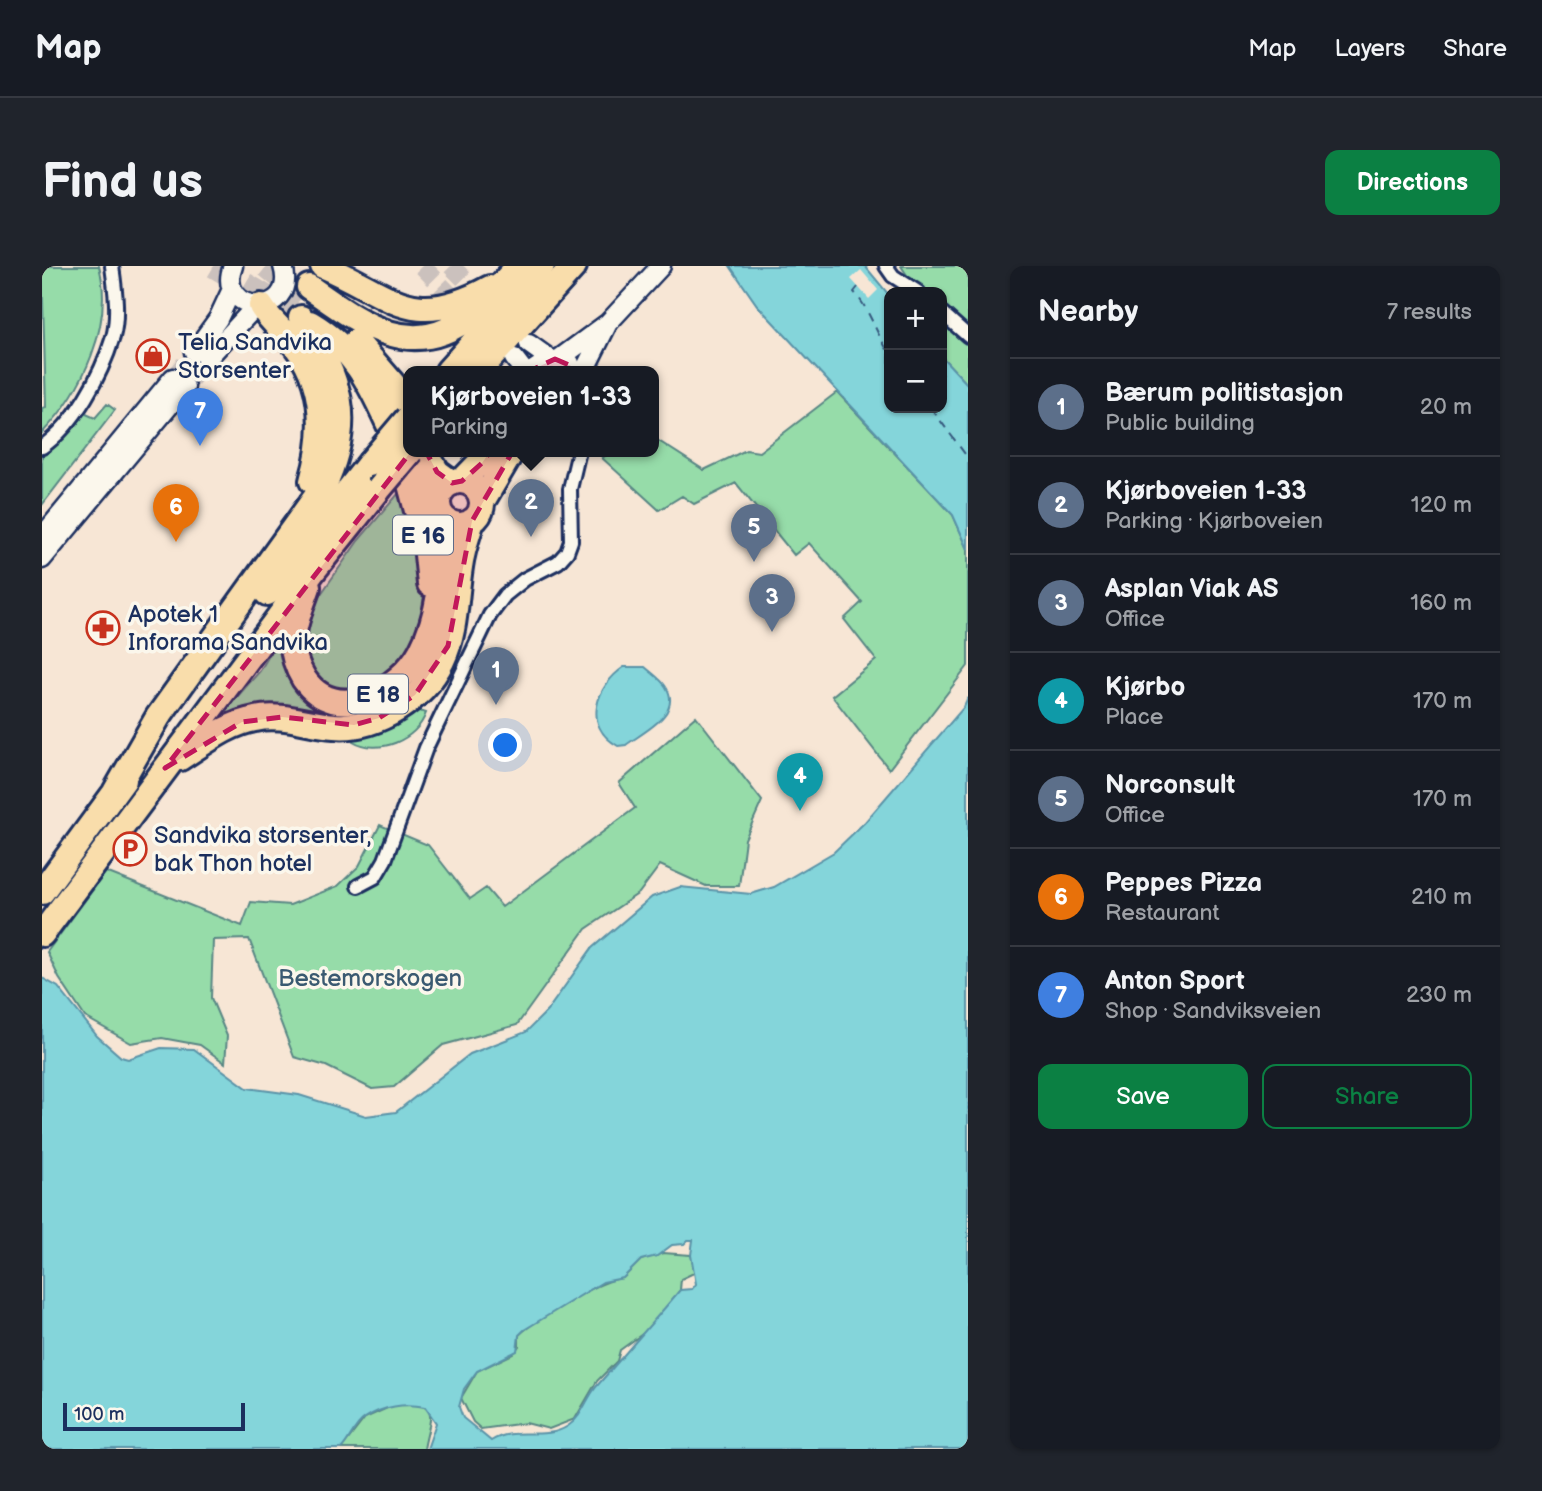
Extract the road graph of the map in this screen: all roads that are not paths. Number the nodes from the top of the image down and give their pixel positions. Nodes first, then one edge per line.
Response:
1 (112, 266) edge
2 (233, 266) edge
3 (283, 266) edge
4 (323, 266) edge
5 (542, 266) edge
6 (574, 266) edge
7 (661, 266) edge
8 (886, 266) edge
9 (511, 274) edge
10 (910, 287) edge
11 (232, 289) junction
12 (301, 303) junction
13 (258, 306) junction
14 (947, 317) edge
15 (608, 323) junction
16 (968, 336) edge
17 (529, 344) dead end
18 (555, 359) junction
19 (452, 366) edge
20 (483, 366) edge
21 (542, 366) edge
22 (568, 366) edge
23 (586, 366) edge
24 (403, 405) edge
25 (403, 422) edge
26 (403, 436) edge
27 (42, 447) edge
28 (408, 457) edge
29 (414, 457) edge
30 (419, 457) edge
31 (486, 457) edge
32 (509, 457) edge
33 (578, 457) edge
34 (449, 497) junction
35 (477, 512) junction
36 (297, 521) junction
37 (42, 537) edge
38 (42, 559) edge
39 (314, 570) junction
40 (432, 618) junction
41 (198, 737) junction
42 (150, 757) junction
43 (358, 886) dead end
44 (42, 892) edge
45 (42, 934) edge

1 - 27 street
2 - 11 main road
3 - 13 main road
4 - 9 highway
5 - 19 highway
6 - 20 highway
7 - 15 main road
8 - 10 street
9 - 12 highway
11 - 13 main road
11 - 13 main road
12 - 24 highway
12 - 26 highway, E 16
12 - 36 highway, E 18
13 - 36 highway, E 18
14 - 16 street
15 - 18 main road
15 - 23 main road
17 - 18 main road
18 - 21 main road
18 - 22 main road
25 - 42 highway, E 18, bridge
28 - 39 highway, E 18, bridge
29 - 40 highway, E 16
30 - 34 highway, E 16
31 - 34 highway
32 - 35 highway, E 18
33 - 43 street
34 - 35 highway, E 16
34 - 35 highway, E 16
34 - 40 highway, E 18
35 - 41 highway, E 18
36 - 42 highway, E 18
37 - 38 main road
39 - 40 highway, E 18
39 - 41 highway, E 18
41 - 42 highway, E 18
42 - 44 highway, E 18
42 - 45 highway, E 18

